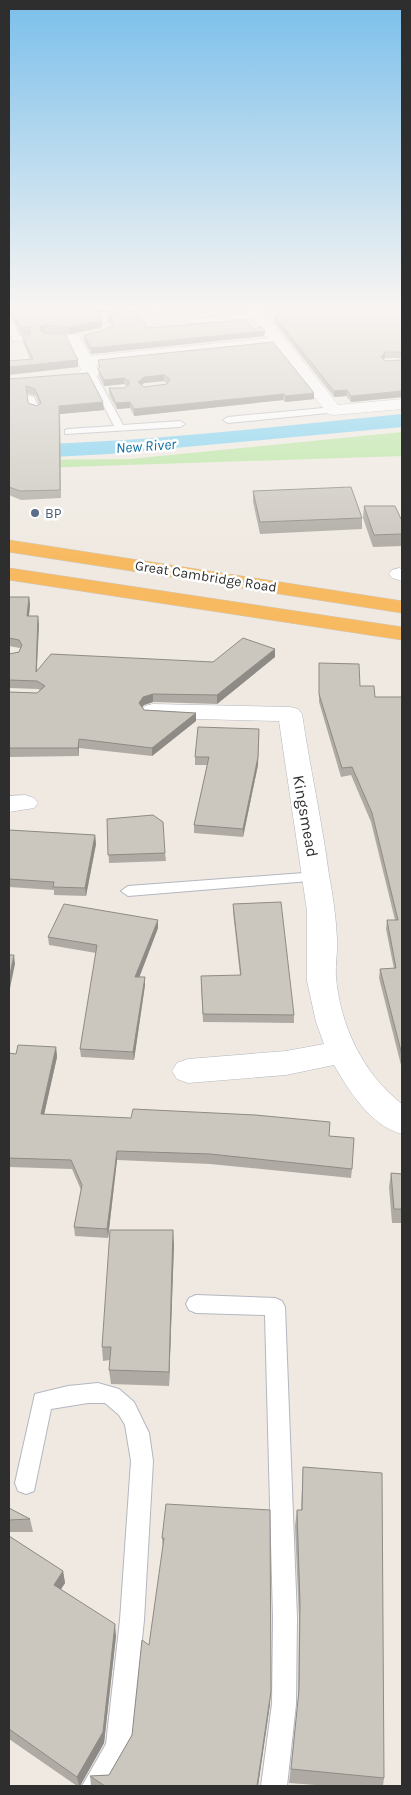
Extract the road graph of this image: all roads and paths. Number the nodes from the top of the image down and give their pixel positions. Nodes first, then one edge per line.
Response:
1 (104, 391) edge
2 (319, 391) edge
3 (30, 397) edge
4 (402, 404) edge
5 (35, 410) edge
6 (334, 410) junction
7 (228, 420) dead end
8 (180, 424) dead end
9 (120, 430) junction
10 (68, 432) dead end
11 (9, 546) edge
12 (9, 574) edge
13 (402, 607) edge
14 (402, 634) edge
15 (153, 711) edge
16 (317, 877) junction
17 (128, 891) dead end
18 (340, 1052) junction
19 (188, 1071) dead end
20 (402, 1122) edge
21 (196, 1304) dead end
22 (26, 1483) dead end
23 (95, 1786) edge
24 (274, 1786) edge

1 - 9 lane
2 - 6 street
3 - 5 lane
4 - 6 street
6 - 7 lane
8 - 9 lane
9 - 10 lane
11 - 13 highway, Great Cambridge Road
12 - 14 highway, Great Cambridge Road
15 - 16 street, Kingsmead
16 - 17 lane
16 - 18 street, Kingsmead
18 - 19 street
18 - 20 street, Kingsmead
21 - 24 lane
22 - 23 lane

